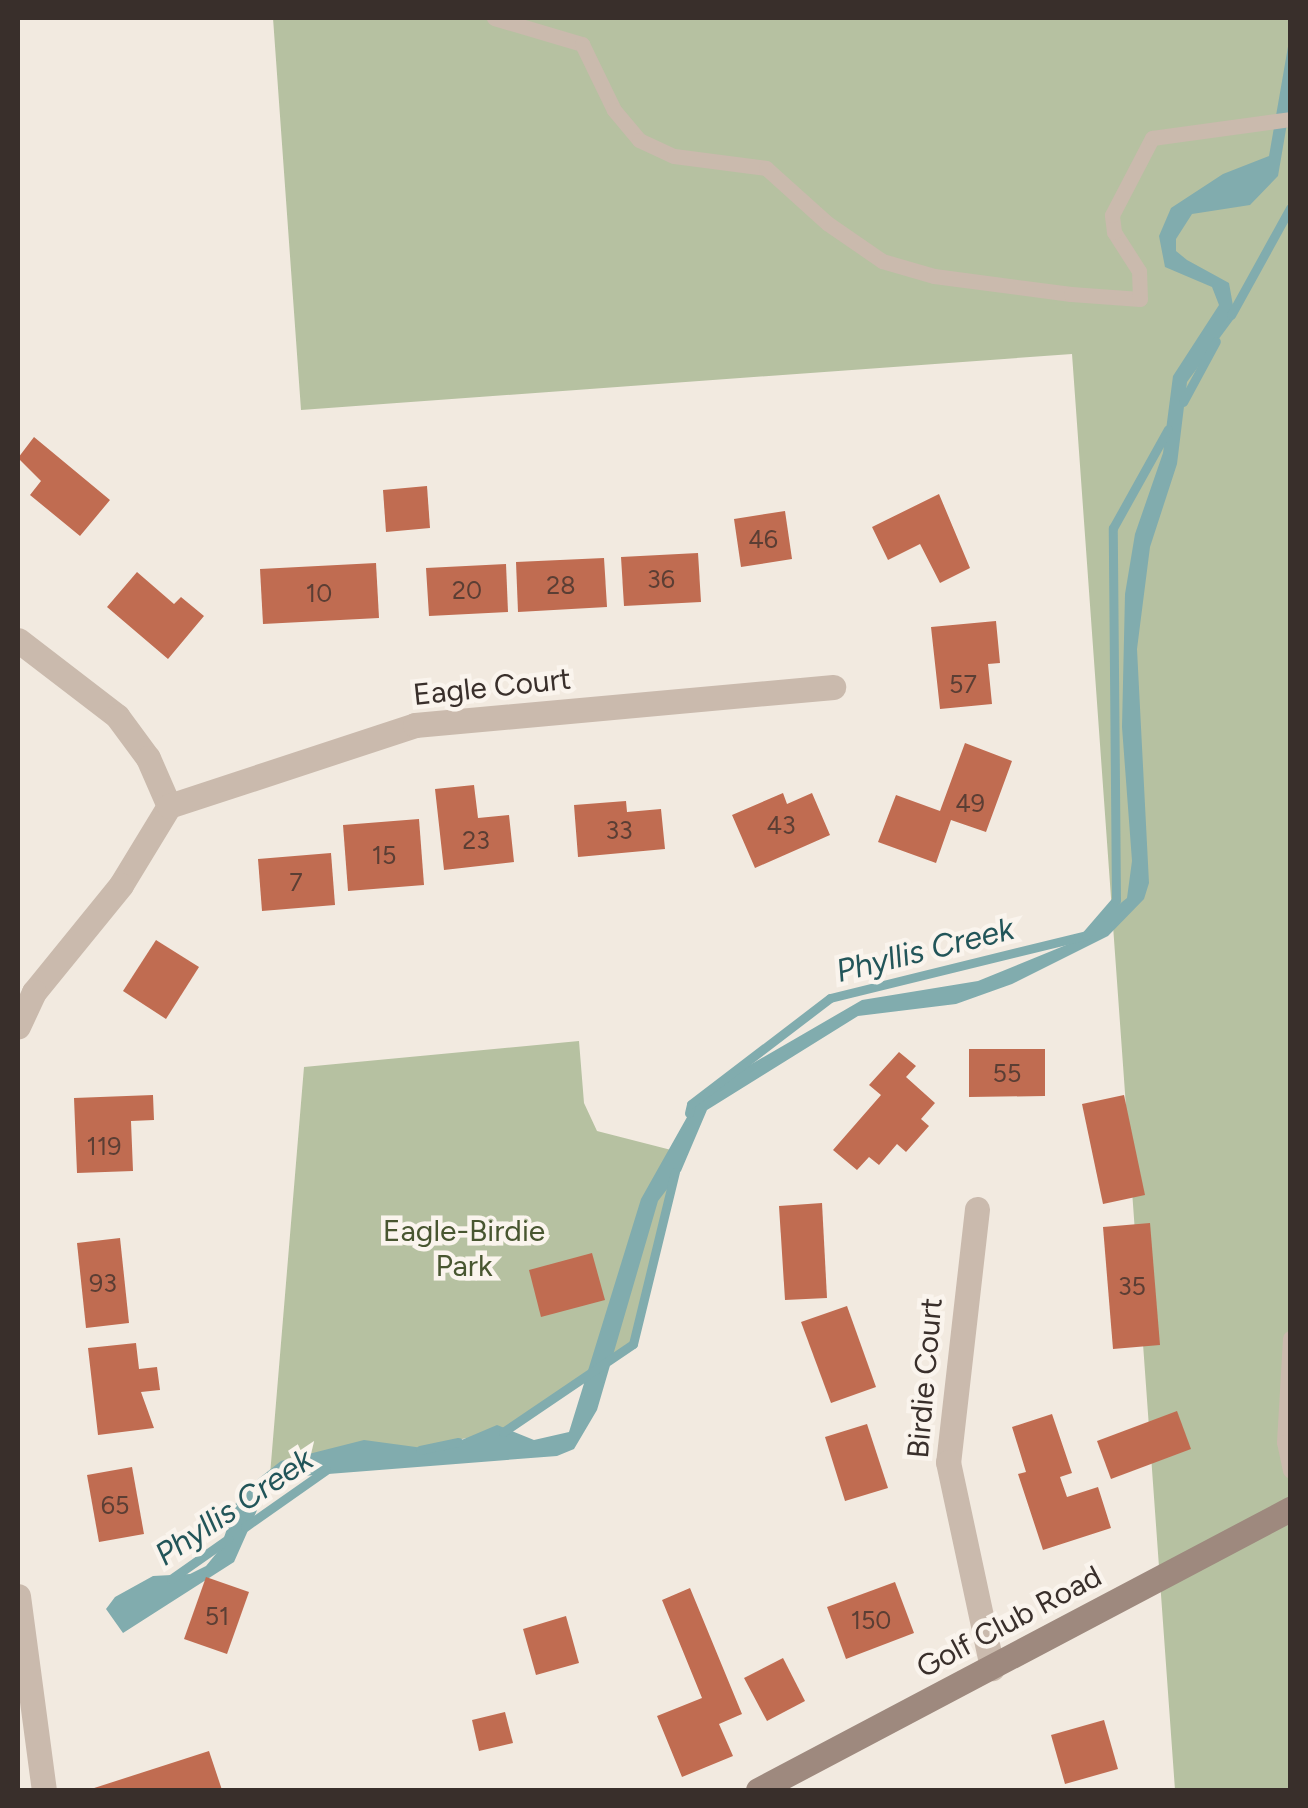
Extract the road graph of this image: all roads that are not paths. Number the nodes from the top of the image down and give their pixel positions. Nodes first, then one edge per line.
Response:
1 (494, 18) edge
2 (1282, 118) edge
3 (18, 640) edge
4 (833, 687) dead end
5 (169, 806) junction
6 (18, 1026) edge
7 (977, 1210) dead end
8 (1290, 1338) edge
9 (1290, 1470) edge
10 (1290, 1508) edge
11 (18, 1596) edge
12 (992, 1668) junction
13 (44, 1790) edge
14 (758, 1790) edge

1 - 2 lane
3 - 5 street
4 - 5 street, Eagle Court
5 - 6 street
7 - 12 street, Birdie Court
8 - 9 lane
10 - 12 street, Golf Club Road
11 - 13 street
12 - 14 street, Golf Club Road

